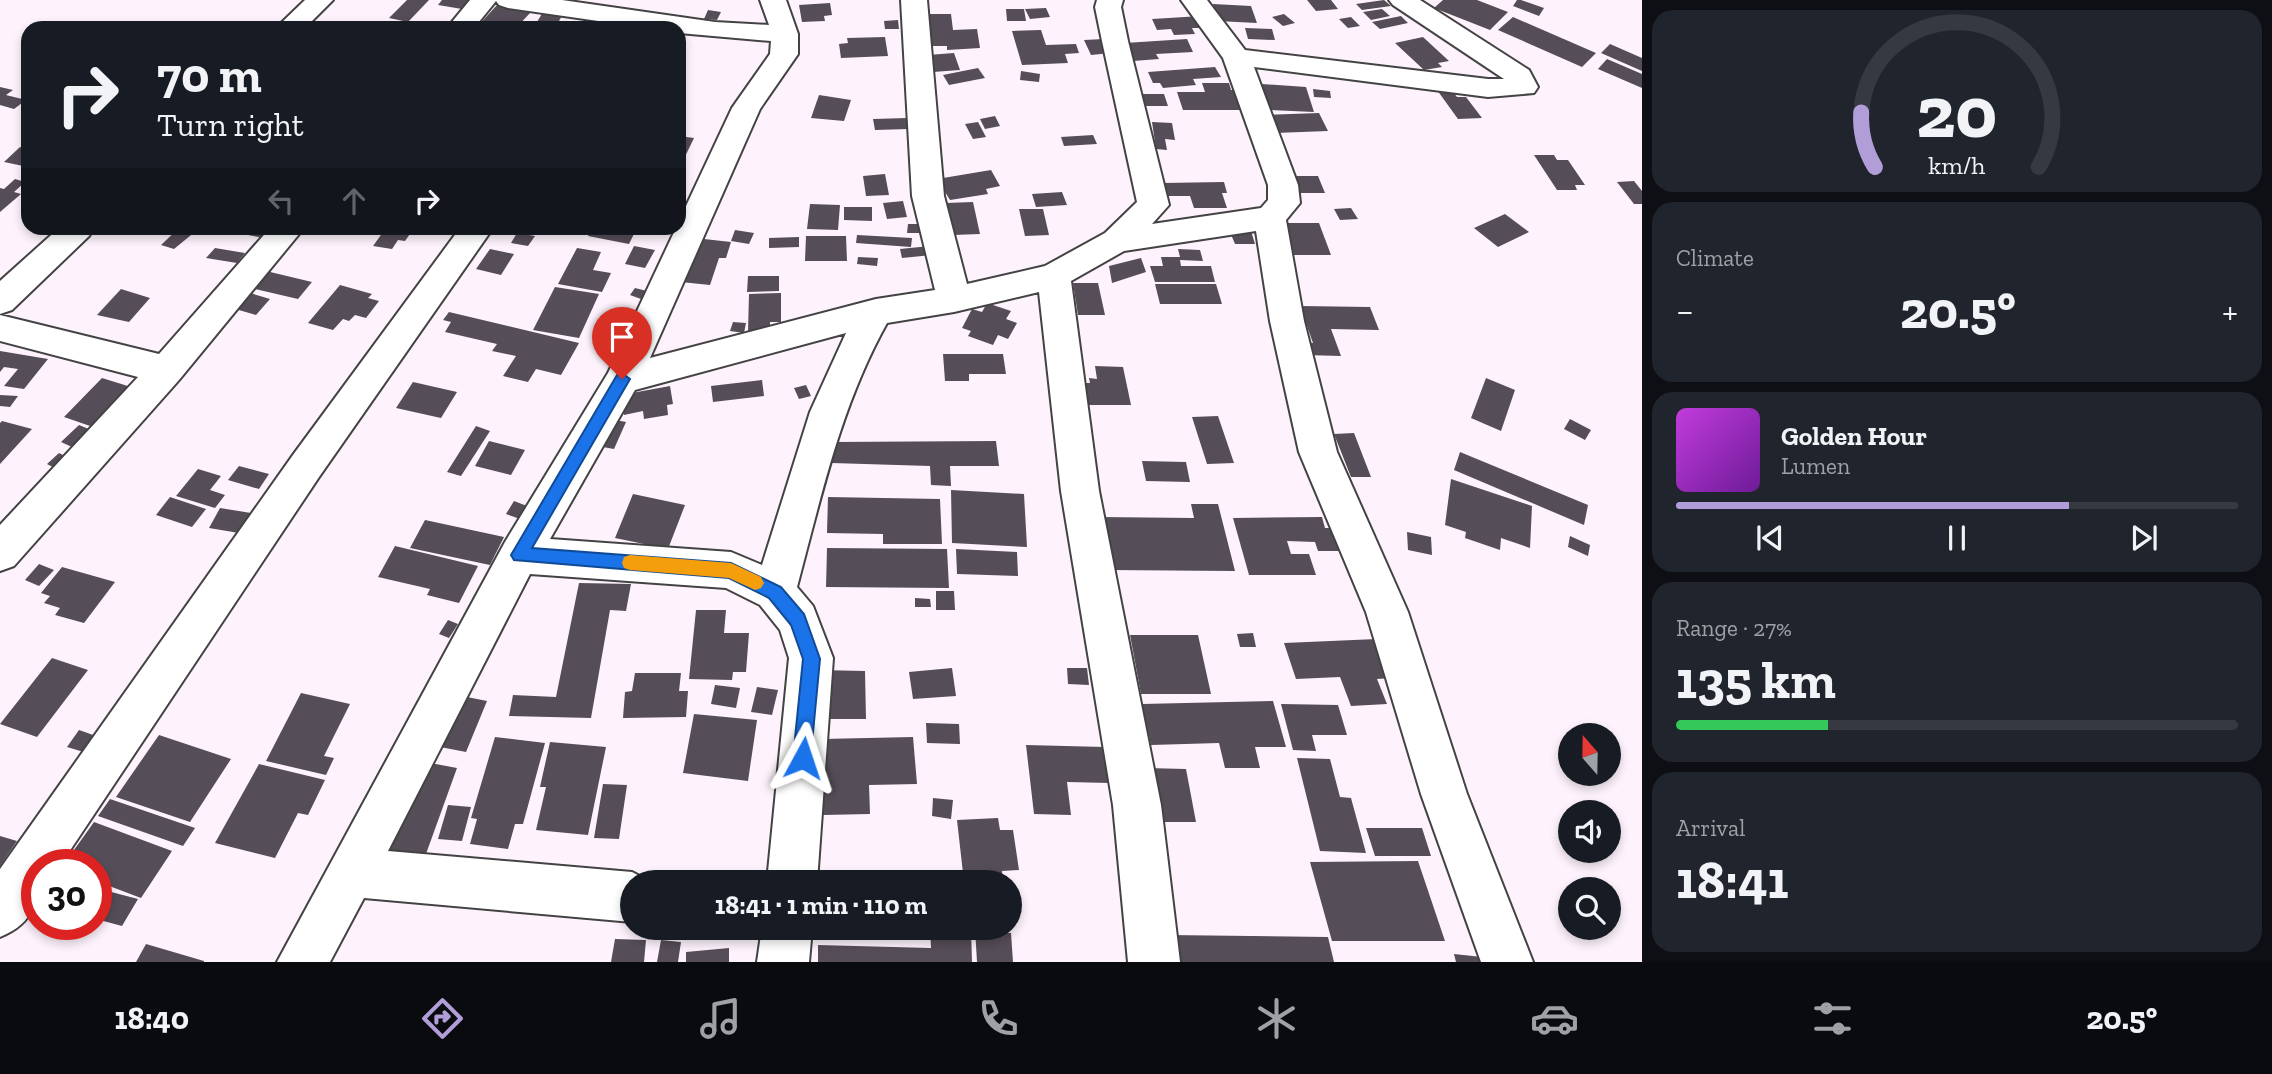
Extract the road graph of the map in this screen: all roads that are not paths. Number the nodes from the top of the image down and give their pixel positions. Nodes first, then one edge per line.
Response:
1 (320, 0) edge
2 (484, 0) edge
3 (508, 0) edge
4 (914, 0) edge
5 (1110, 0) edge
6 (1194, 0) edge
7 (1402, 0) edge
8 (575, 13) edge
9 (779, 17) edge
10 (297, 21) edge
11 (466, 21) edge
12 (641, 21) edge
13 (686, 26) edge
14 (1236, 57) junction
15 (1270, 218) junction
16 (71, 235) edge
17 (282, 235) edge
18 (472, 235) edge
19 (1116, 241) junction
20 (1054, 276) junction
21 (954, 299) junction
22 (0, 301) edge
23 (876, 312) junction
24 (0, 328) edge
25 (166, 370) junction
26 (622, 379) junction
27 (0, 553) edge
28 (520, 555) junction
29 (775, 593) junction
30 (793, 870) edge
31 (351, 872) junction
32 (620, 896) edge
33 (0, 912) edge
34 (786, 940) edge
35 (303, 962) edge
36 (783, 962) edge
37 (1154, 962) edge
38 (1507, 962) edge

1 - 10 street
2 - 11 street
3 - 8 street
4 - 21 street
5 - 19 street
6 - 14 street
7 - 14 street
8 - 12 street
9 - 13 street
9 - 26 street
14 - 15 street
15 - 19 street
15 - 38 street
16 - 22 street
17 - 25 street
18 - 33 street
19 - 20 street
20 - 21 street
20 - 37 street
21 - 23 street
23 - 26 street
23 - 29 street
24 - 25 street
25 - 27 street
26 - 28 street
28 - 29 street
28 - 31 street
29 - 30 street
31 - 32 street
31 - 35 street
34 - 36 street

